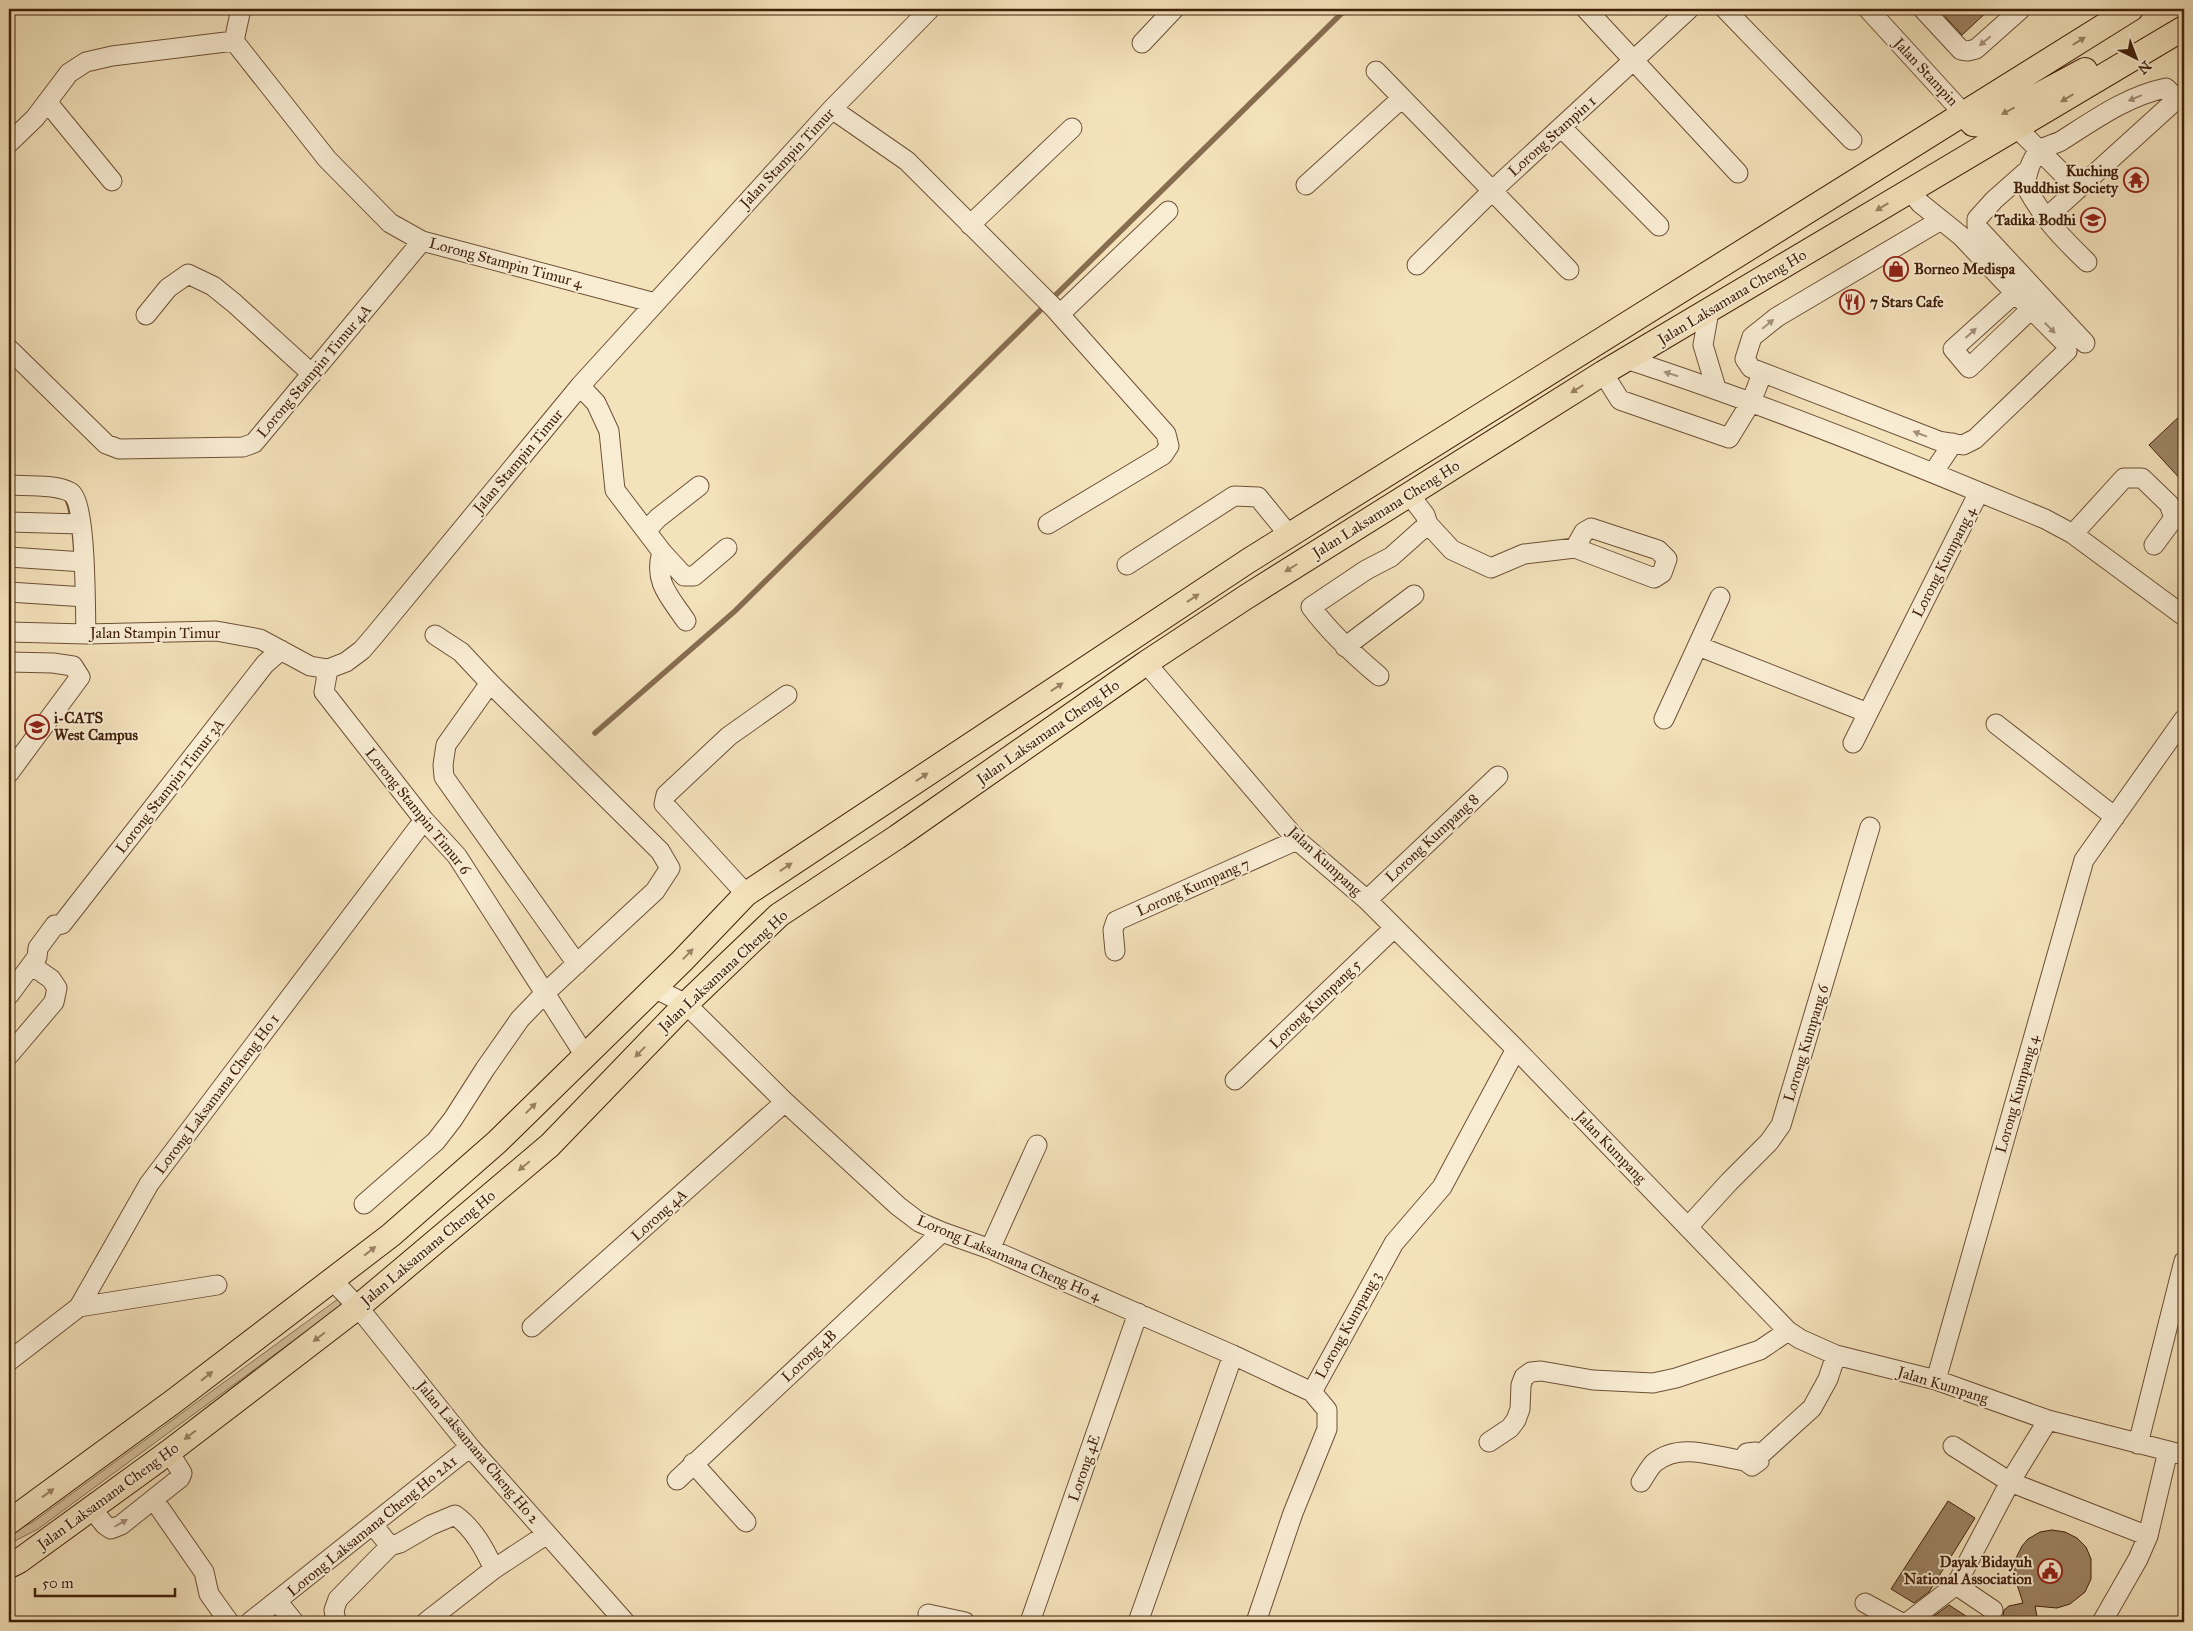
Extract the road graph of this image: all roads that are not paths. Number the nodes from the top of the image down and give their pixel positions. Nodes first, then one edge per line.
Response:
1 (241, 9) edge
2 (930, 9) edge
3 (1174, 9) edge
4 (1586, 9) edge
5 (1689, 9) edge
6 (1725, 9) edge
7 (1868, 9) edge
8 (1923, 9) edge
9 (2021, 9) edge
10 (2131, 9) edge
11 (2184, 29) edge
12 (234, 41) junction
13 (1142, 43) dead end
14 (2147, 50) junction
15 (1634, 61) junction
16 (1376, 71) dead end
17 (1402, 98) junction
18 (48, 103) junction
19 (832, 109) junction
20 (1963, 112) junction
21 (1072, 128) dead end
22 (1562, 128) junction
23 (2017, 128) junction
24 (1852, 140) dead end
25 (9, 143) edge
26 (2040, 150) junction
27 (2029, 168) junction
28 (1738, 172) dead end
29 (112, 181) dead end
30 (1306, 186) dead end
31 (1493, 190) junction
32 (1910, 190) junction
33 (2078, 190) junction
34 (1168, 211) dead end
35 (2046, 218) junction
36 (1941, 220) junction
37 (970, 225) junction
38 (1659, 226) dead end
39 (422, 241) junction
40 (2087, 262) dead end
41 (1417, 265) dead end
42 (1569, 270) dead end
43 (2015, 293) junction
44 (655, 303) junction
45 (2031, 309) junction
46 (1056, 311) junction
47 (1708, 312) junction
48 (146, 315) dead end
49 (2085, 343) dead end
50 (9, 349) edge
51 (1626, 360) junction
52 (1603, 373) junction
53 (312, 374) junction
54 (1762, 374) junction
55 (580, 386) junction
56 (1716, 388) junction
57 (1751, 402) junction
58 (1953, 443) junction
59 (1933, 473) junction
60 (9, 485) edge
61 (699, 486) dead end
62 (1979, 492) junction
63 (1409, 494) junction
64 (9, 522) edge
65 (81, 524) junction
66 (1048, 524) dead end
67 (1428, 524) junction
68 (646, 531) junction
69 (2073, 534) junction
70 (1289, 535) junction
71 (2154, 545) dead end
72 (727, 548) dead end
73 (1575, 548) dead end
74 (662, 552) junction
75 (9, 557) edge
76 (84, 562) junction
77 (1127, 565) dead end
78 (9, 592) edge
79 (1414, 595) dead end
80 (85, 597) junction
81 (1720, 597) dead end
82 (2184, 616) edge
83 (686, 621) dead end
84 (9, 632) edge
85 (86, 634) junction
86 (435, 634) dead end
87 (1698, 646) junction
88 (1345, 647) junction
89 (281, 650) junction
90 (9, 662) edge
91 (1146, 663) junction
92 (328, 670) junction
93 (1379, 676) dead end
94 (490, 683) junction
95 (787, 695) dead end
96 (1868, 713) junction
97 (1664, 719) dead end
98 (2184, 719) edge
99 (1996, 724) dead end
100 (1852, 743) dead end
101 (9, 772) edge
102 (1498, 776) dead end
103 (2115, 817) junction
104 (424, 820) junction
105 (1870, 827) dead end
106 (1297, 840) junction
107 (746, 894) junction
108 (1367, 900) junction
109 (1394, 928) junction
110 (1115, 951) dead end
111 (34, 961) junction
112 (577, 964) junction
113 (654, 988) junction
114 (545, 993) junction
115 (9, 996) edge
116 (686, 1004) junction
117 (1516, 1049) junction
118 (584, 1054) junction
119 (9, 1055) edge
120 (1235, 1080) dead end
121 (784, 1102) junction
122 (1037, 1145) dead end
123 (364, 1204) dead end
124 (1688, 1228) junction
125 (942, 1232) junction
126 (990, 1249) junction
127 (2184, 1261) edge
128 (332, 1280) junction
129 (217, 1285) dead end
130 (79, 1307) junction
131 (358, 1307) junction
132 (1138, 1313) junction
133 (532, 1327) dead end
134 (1788, 1331) junction
135 (1233, 1355) junction
136 (1836, 1355) junction
137 (9, 1361) edge
138 (1936, 1380) junction
139 (1312, 1392) junction
140 (2048, 1420) junction
141 (1489, 1442) dead end
142 (2138, 1444) junction
143 (1953, 1446) dead end
144 (470, 1447) junction
145 (169, 1452) junction
146 (2176, 1453) edge
147 (693, 1463) junction
148 (676, 1480) dead end
149 (1641, 1482) dead end
150 (2010, 1482) junction
151 (154, 1500) junction
152 (91, 1508) junction
153 (9, 1522) edge
154 (746, 1522) dead end
155 (373, 1525) junction
156 (548, 1534) junction
157 (2148, 1536) junction
158 (390, 1546) junction
159 (9, 1566) edge
160 (494, 1569) junction
161 (1956, 1585) junction
162 (278, 1602) junction
163 (1865, 1603) dead end
164 (1993, 1610) dead end
165 (928, 1614) dead end
166 (229, 1622) edge
167 (250, 1622) edge
168 (294, 1622) edge
169 (336, 1622) edge
170 (426, 1622) edge
171 (625, 1622) edge
172 (965, 1622) edge
173 (1030, 1622) edge
174 (1138, 1622) edge
175 (1256, 1622) edge
176 (1900, 1622) edge
177 (1908, 1622) edge
178 (2102, 1622) edge

1 - 12 street
2 - 19 street, Jalan Stampin Timur
3 - 13 street
4 - 15 street
5 - 15 street, Lorong Stampin 1
6 - 24 street
7 - 20 street, Jalan Stampin
9 -> 8 street
20 -> 10 main road, Jalan Laksamana Cheng Ho
11 - 14 main road, Jalan Laksamana Cheng Ho
12 - 18 street
12 - 39 street, Lorong Stampin Timur 4
14 -> 20 main road
14 -> 23 main road, Jalan Laksamana Cheng Ho
15 - 22 street, Lorong Stampin 1
15 - 28 street
16 - 17 street
17 - 30 street
17 - 31 street
18 - 25 street
18 - 29 street
19 - 37 street
19 - 44 street, Jalan Stampin Timur
20 - 70 main road, Jalan Laksamana Cheng Ho
21 - 37 street
22 - 31 street, Lorong Stampin 1
22 - 38 street
23 - 26 street
23 - 32 main road, Jalan Laksamana Cheng Ho
26 - 27 street
26 - 33 street
33 -> 26 street
27 - 35 street
27 - 49 street
31 - 41 street, Lorong Stampin 1
31 - 42 street
32 - 36 street
32 -> 47 main road, Jalan Laksamana Cheng Ho
33 - 35 street
34 - 46 street
35 - 40 street
36 - 43 street
54 -> 36 street
37 - 46 street
39 - 44 street, Lorong Stampin Timur 4
39 - 53 street, Lorong Stampin Timur 4A
43 - 45 street
45 -> 43 street
44 - 55 street, Jalan Stampin Timur
45 -> 58 street
46 - 66 street
47 - 51 main road, Jalan Laksamana Cheng Ho
47 - 56 street
48 - 53 street
50 - 53 street, Lorong Stampin Timur 4A
51 - 52 main road, Jalan Laksamana Cheng Ho
56 -> 51 street
52 - 57 street
52 -> 63 main road, Jalan Laksamana Cheng Ho
54 - 57 street
58 -> 54 street
55 - 68 street
55 - 92 street, Jalan Stampin Timur
56 - 57 street
57 - 59 street
58 - 59 street
59 - 62 street
60 - 65 street
61 - 68 street
62 - 69 street, Lorong Kumpang 4
62 - 96 street, Lorong Kumpang 4
63 - 67 street
63 -> 91 main road, Jalan Laksamana Cheng Ho
64 - 65 street
65 - 76 street
67 - 73 street
67 - 88 street
68 - 74 street
69 - 71 street
69 - 82 street, Lorong Kumpang 4
70 - 77 street
107 -> 70 main road, Jalan Laksamana Cheng Ho
72 - 74 street
74 - 83 street
75 - 76 street
76 - 80 street
78 - 80 street
79 - 88 street
80 - 85 street
81 - 87 street
84 - 85 street, Jalan Stampin Timur
85 - 89 street, Jalan Stampin Timur
86 - 94 street
87 - 96 street
87 - 97 street
88 - 93 street
89 - 92 street, Jalan Stampin Timur
89 - 111 street, Lorong Stampin Timur 3A
90 - 101 street
91 - 106 street, Jalan Kumpang
91 - 116 main road, Jalan Laksamana Cheng Ho
92 - 104 street, Lorong Stampin Timur 6
94 - 112 street
94 - 112 street
95 - 107 street
96 - 100 street, Lorong Kumpang 4
98 - 103 street, Lorong Kumpang 4
99 - 103 street
102 - 108 street, Lorong Kumpang 8
103 - 138 street, Lorong Kumpang 4
104 - 114 street, Lorong Stampin Timur 6
104 - 130 street, Lorong Laksamana Cheng Ho 1
105 - 124 street, Lorong Kumpang 6
106 - 108 street, Jalan Kumpang
106 - 110 street, Lorong Kumpang 7
113 -> 107 main road, Jalan Laksamana Cheng Ho
108 - 109 street, Jalan Kumpang
109 - 117 street, Jalan Kumpang
109 - 120 street, Lorong Kumpang 5
111 - 115 street
111 - 119 street
112 - 114 street
113 - 116 street, Lorong Laksamana Cheng Ho 4
113 - 118 main road, Jalan Laksamana Cheng Ho
114 - 118 street, Lorong Stampin Timur 6
114 - 123 street
116 - 121 street, Lorong Laksamana Cheng Ho 4
116 -> 131 main road, Jalan Laksamana Cheng Ho
117 - 124 street, Jalan Kumpang
117 - 139 street, Lorong Kumpang 3
128 -> 118 main road, Jalan Laksamana Cheng Ho
121 - 125 street, Lorong Laksamana Cheng Ho 4
121 - 133 street, Lorong 4A
122 - 126 street
124 - 134 street, Jalan Kumpang
125 - 126 street, Lorong Laksamana Cheng Ho 4
125 - 147 street, Lorong 4B
126 - 132 street, Lorong Laksamana Cheng Ho 4
127 - 142 street
128 - 131 street, Jalan Laksamana Cheng Ho 2
153 -> 128 main road, Jalan Laksamana Cheng Ho
129 - 130 street
130 - 137 street, Lorong Laksamana Cheng Ho 1
131 - 144 street, Jalan Laksamana Cheng Ho 2
131 -> 145 main road, Jalan Laksamana Cheng Ho
132 - 135 street, Lorong Laksamana Cheng Ho 4
132 - 173 street, Lorong 4E
134 - 136 street, Jalan Kumpang
134 - 141 street
135 - 139 street, Lorong Laksamana Cheng Ho 4
135 - 174 street
136 - 138 street, Jalan Kumpang
136 - 149 street
138 - 140 street, Jalan Kumpang
139 - 175 street, Lorong Kumpang 3
140 - 142 street, Jalan Kumpang
140 - 150 street
142 - 146 street, Jalan Kumpang
143 - 150 street
144 - 155 street, Lorong Laksamana Cheng Ho 2A1
144 - 156 street, Jalan Laksamana Cheng Ho 2
145 - 151 street
145 - 152 main road, Jalan Laksamana Cheng Ho
146 - 157 street
147 - 148 street, Lorong 4B
147 - 154 street
150 - 157 street
150 - 161 street
152 -> 151 street
151 - 166 street
152 - 159 main road, Jalan Laksamana Cheng Ho
155 - 158 street
155 - 162 street, Lorong Laksamana Cheng Ho 2A1
156 - 160 street
156 - 171 street, Jalan Laksamana Cheng Ho 2
157 - 178 street
158 - 160 street
158 - 169 street
160 - 170 street
161 - 164 street
161 - 177 street
162 - 167 street, Lorong Laksamana Cheng Ho 2A1
162 - 168 street
163 - 176 street
165 - 172 street

